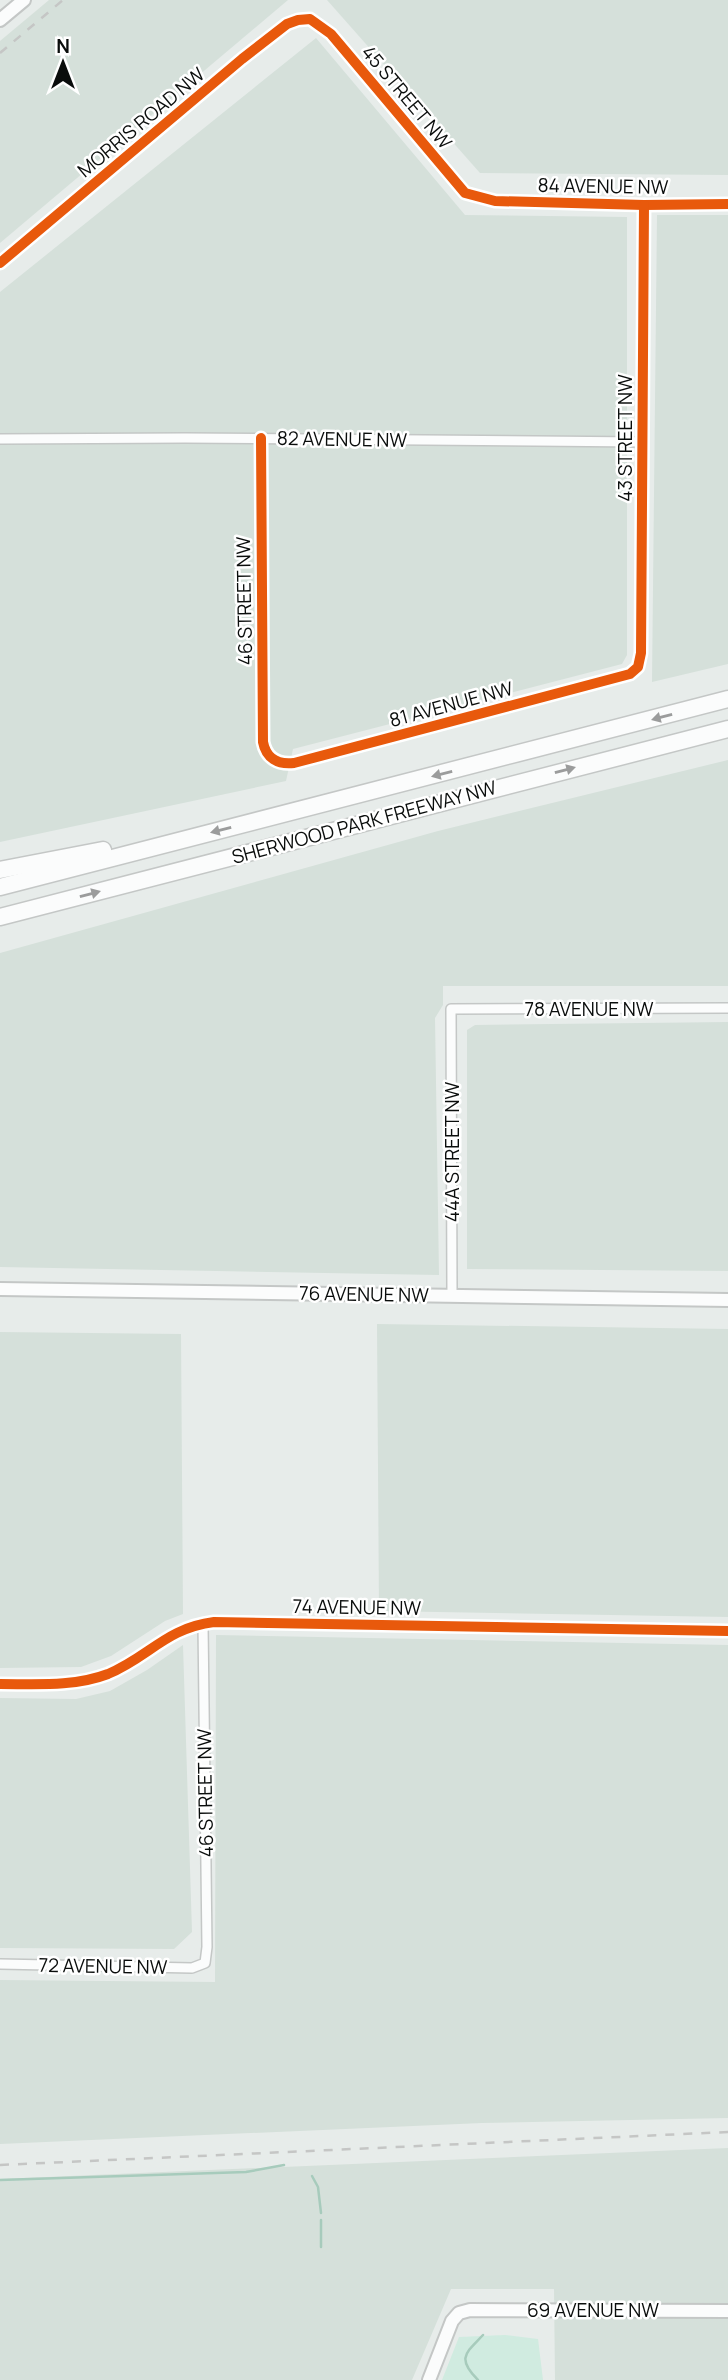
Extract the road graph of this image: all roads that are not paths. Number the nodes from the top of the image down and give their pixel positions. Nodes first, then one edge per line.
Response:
1 (24, 0) edge
2 (310, 19) joint
3 (0, 20) edge
4 (477, 198) joint
5 (728, 204) edge
6 (644, 205) junction
7 (0, 263) edge
8 (0, 439) edge
9 (261, 439) junction
10 (642, 442) junction
11 (635, 670) joint
12 (728, 699) edge
13 (728, 729) edge
14 (274, 760) joint
15 (137, 852) junction
16 (0, 870) edge
17 (0, 887) edge
18 (59, 902) junction
19 (0, 917) edge
20 (0, 929) edge
21 (728, 1008) edge
22 (451, 1009) joint
23 (0, 1289) edge
24 (452, 1295) junction
25 (728, 1300) edge
26 (203, 1624) junction
27 (728, 1631) edge
28 (0, 1684) edge
29 (205, 1963) joint
30 (0, 1964) edge
31 (728, 2311) edge
32 (429, 2380) edge

1 - 3 street
2 - 4 street, 45 STREET NW
2 - 7 street, MORRIS ROAD NW
4 - 6 street, 84 AVENUE NW
5 - 6 street, 84 AVENUE NW
6 - 10 street, 43 STREET NW
8 - 9 street, 82 AVENUE NW
9 - 10 street, 82 AVENUE NW
9 - 14 street, 46 STREET NW
10 - 11 street, 43 STREET NW
11 - 14 street, 81 AVENUE NW
12 -> 15 highway, SHERWOOD PARK FREEWAY NW
18 -> 13 highway, SHERWOOD PARK FREEWAY NW
15 - 16 highway
15 - 17 highway, SHERWOOD PARK FREEWAY NW
18 - 19 highway, SHERWOOD PARK FREEWAY NW
18 - 20 highway
21 - 22 street, 78 AVENUE NW
22 - 24 street, 44A STREET NW
23 - 24 street, 76 AVENUE NW
24 - 25 street, 76 AVENUE NW
26 - 27 street, 74 AVENUE NW
26 - 28 street, 74 AVENUE NW
26 - 29 street, 46 STREET NW
29 - 30 street, 72 AVENUE NW
31 - 32 street, 69 AVENUE NW

